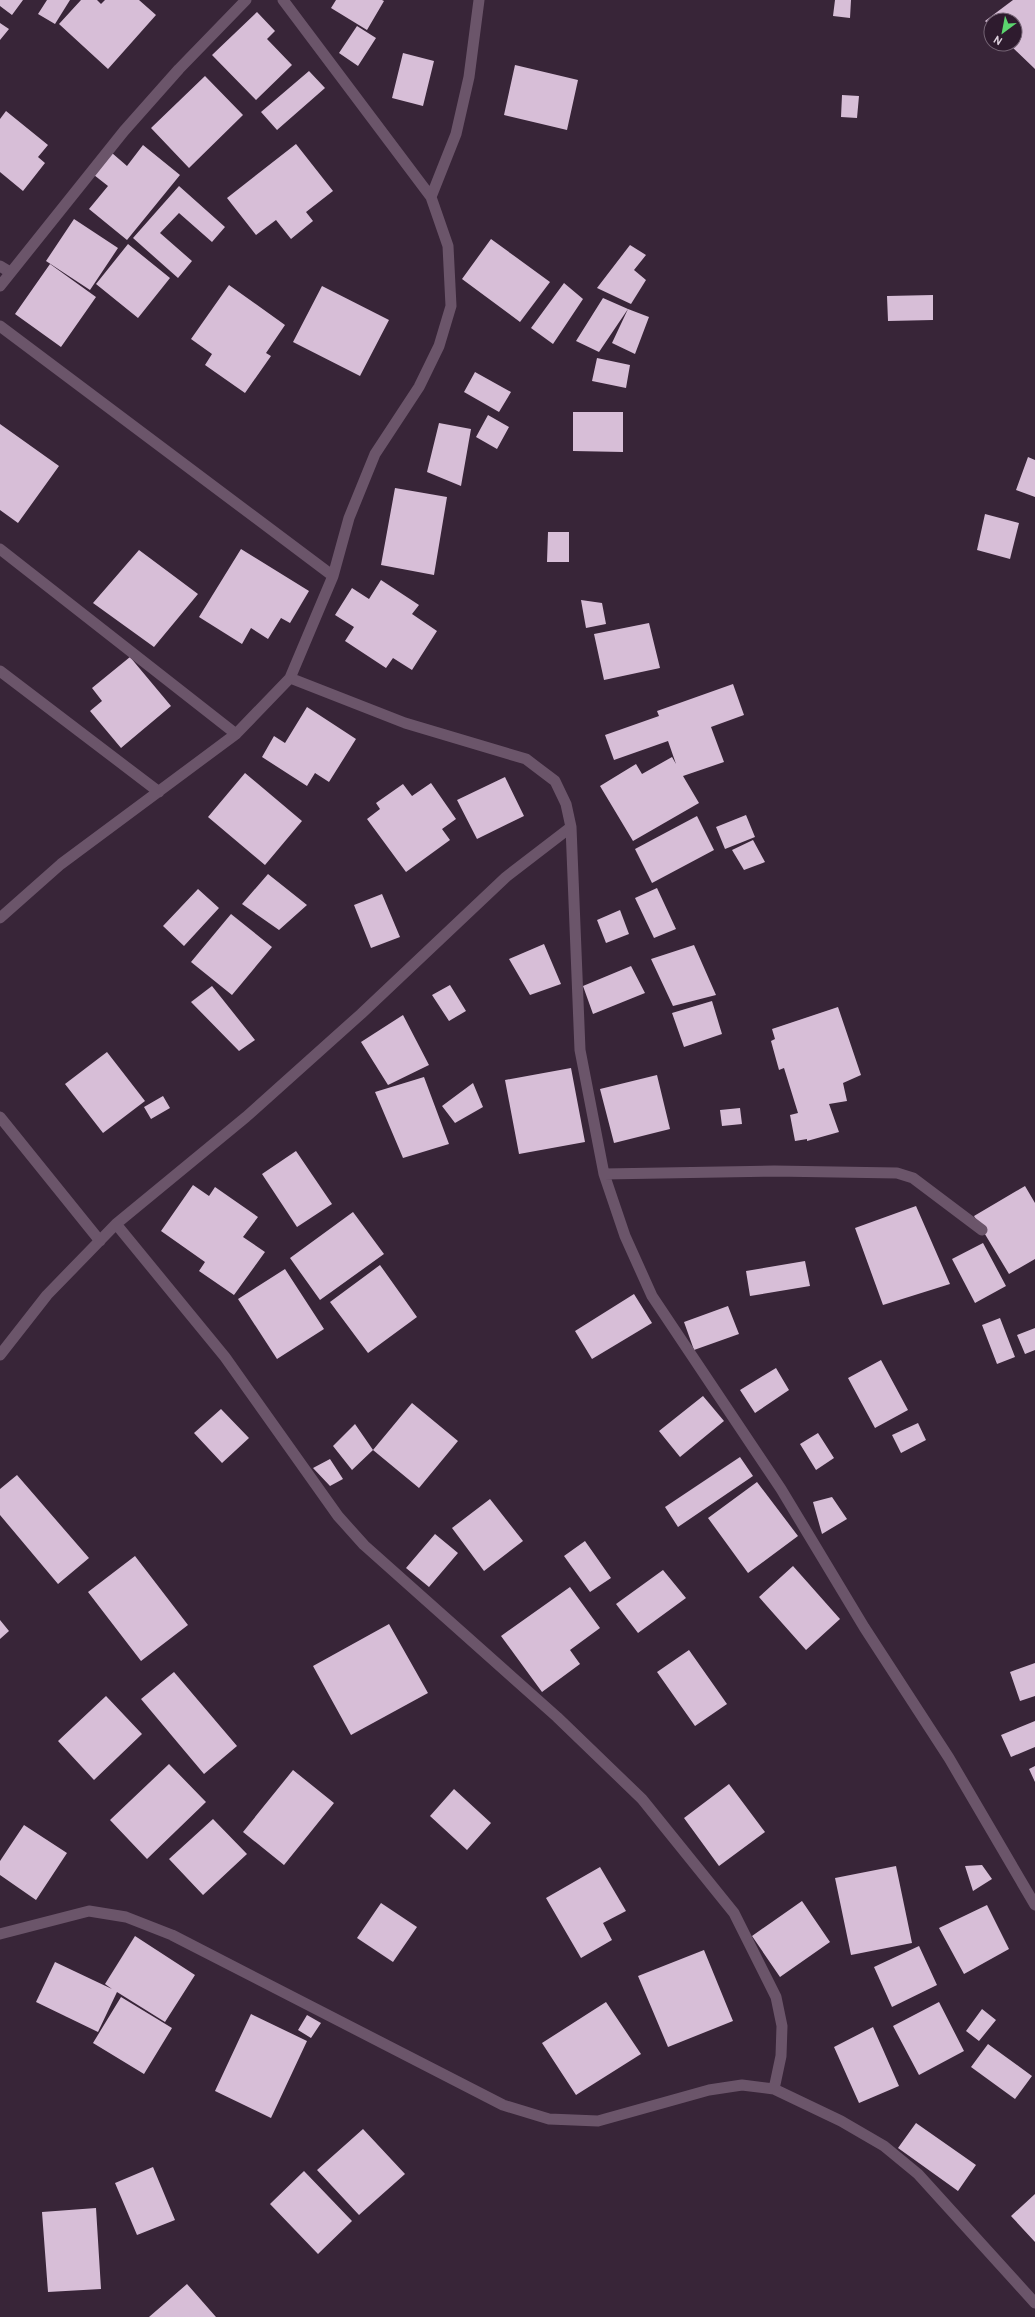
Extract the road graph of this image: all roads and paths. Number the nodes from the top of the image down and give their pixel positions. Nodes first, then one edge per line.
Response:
1 (246, 0) edge
2 (283, 0) edge
3 (479, 0) edge
4 (431, 198) junction
5 (0, 266) edge
6 (10, 272) junction
7 (0, 286) edge
8 (0, 326) edge
9 (0, 549) edge
10 (333, 576) junction
11 (0, 671) edge
12 (290, 678) junction
13 (236, 734) junction
14 (159, 792) junction
15 (571, 827) junction
16 (0, 918) edge
17 (0, 1117) edge
18 (604, 1174) junction
19 (116, 1224) junction
20 (982, 1230) dead end
21 (100, 1241) junction
22 (0, 1355) edge
23 (1035, 1905) edge
24 (0, 1934) edge
25 (774, 2090) junction
26 (1035, 2303) edge

1 - 6 street
2 - 4 street
3 - 4 street
4 - 10 street
5 - 6 street
6 - 7 street
8 - 10 street
9 - 13 street
10 - 12 street
11 - 14 street
12 - 13 street
12 - 15 street
13 - 14 street
14 - 16 street
15 - 18 street
15 - 19 street
17 - 21 street
18 - 20 street
18 - 23 street
19 - 21 street
19 - 25 street
21 - 22 street
24 - 25 street
25 - 26 street

